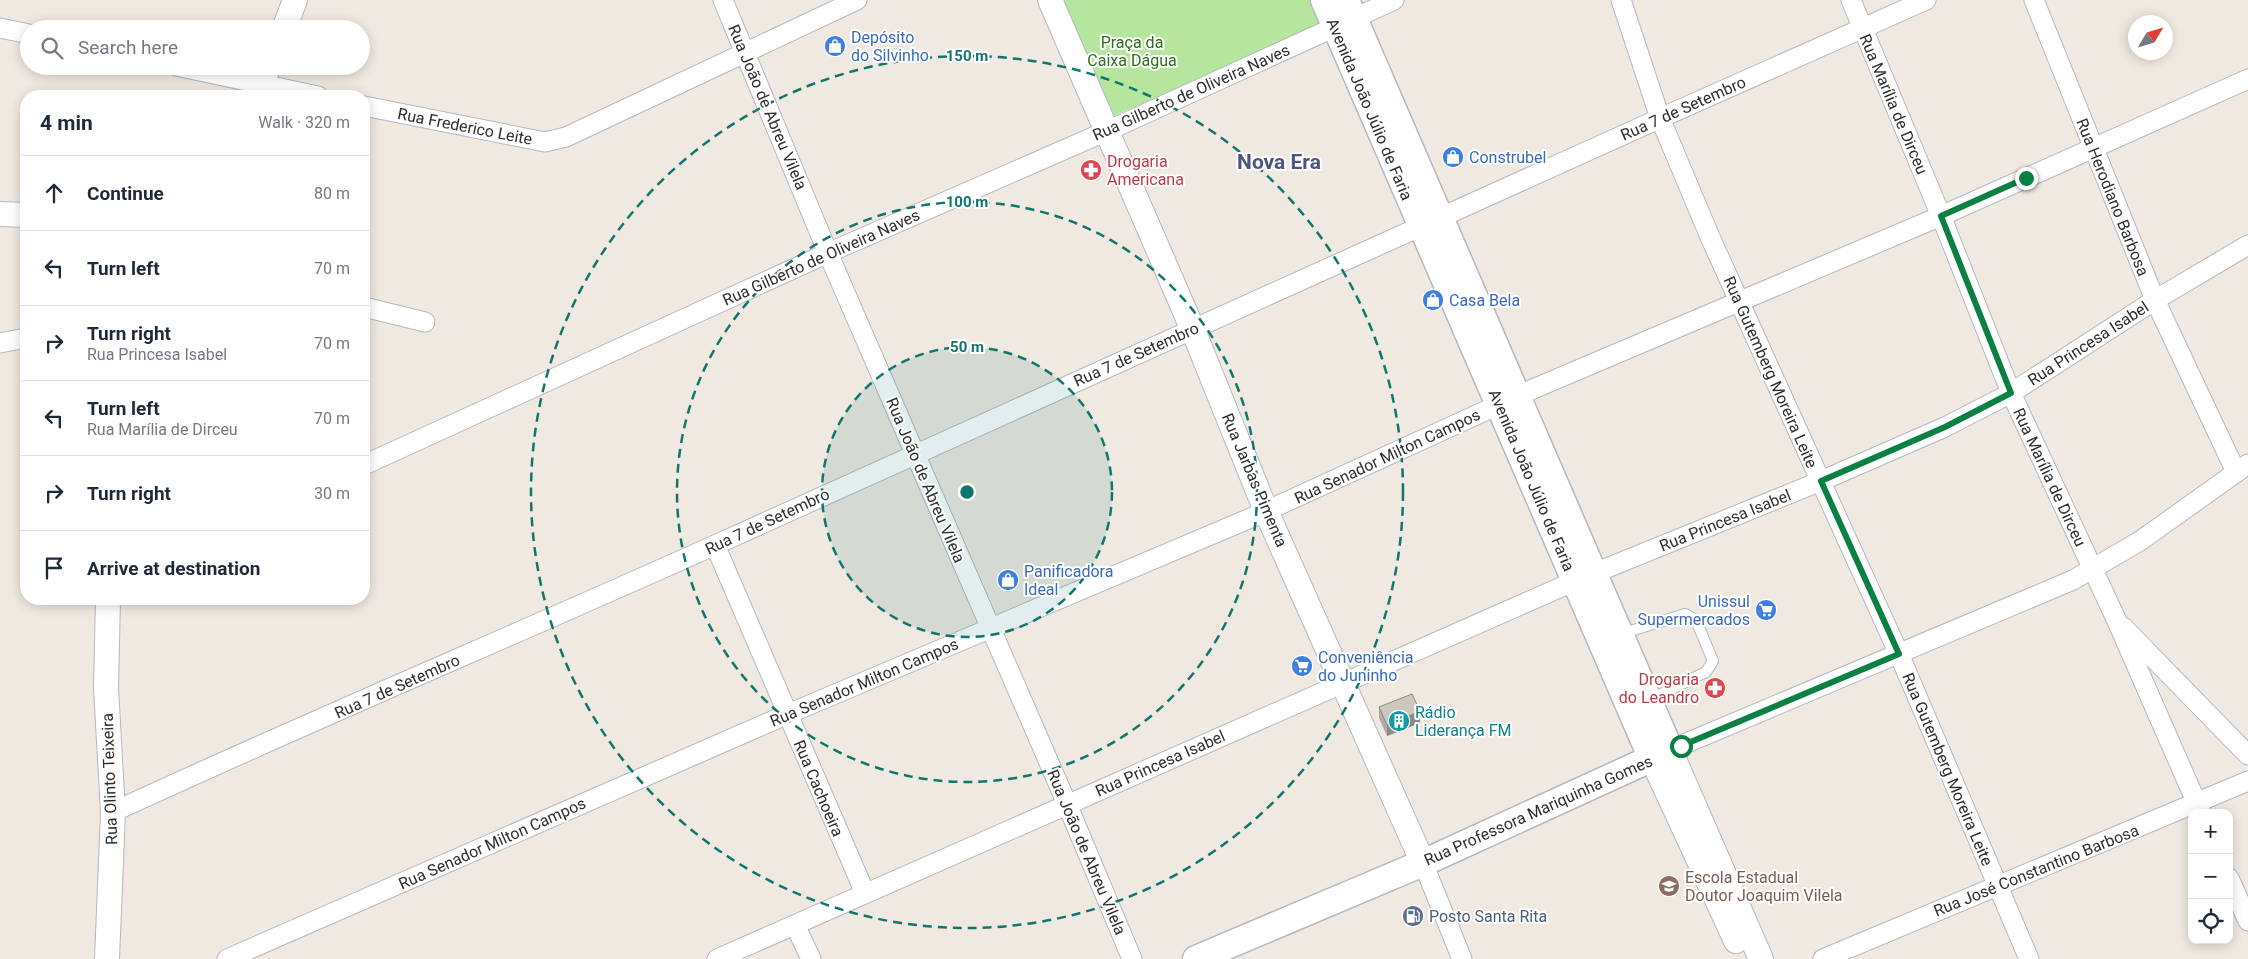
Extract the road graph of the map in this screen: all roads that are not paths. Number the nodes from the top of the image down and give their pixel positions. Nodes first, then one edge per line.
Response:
1 (295, 0) edge
2 (723, 0) edge
3 (857, 0) edge
4 (1050, 0) edge
5 (1324, 0) edge
6 (1394, 0) edge
7 (1622, 0) edge
8 (1851, 0) edge
9 (1926, 0) edge
10 (2034, 0) edge
11 (1345, 15) edge
12 (287, 20) edge
13 (0, 28) edge
14 (1863, 28) junction
15 (20, 32) edge
16 (746, 52) junction
17 (224, 75) edge
18 (2248, 80) edge
19 (262, 82) edge
20 (294, 90) edge
21 (370, 107) edge
22 (1660, 118) junction
23 (1105, 131) junction
24 (2094, 149) junction
25 (0, 214) edge
26 (20, 215) edge
27 (1941, 216) junction
28 (1430, 220) junction
29 (2248, 245) edge
30 (828, 253) junction
31 (2155, 300) junction
32 (1739, 301) junction
33 (370, 308) edge
34 (425, 322) dead end
35 (1193, 330) junction
36 (20, 339) edge
37 (0, 343) edge
38 (2011, 393) junction
39 (1508, 400) junction
40 (915, 453) junction
41 (370, 462) edge
42 (2242, 468) edge
43 (1821, 481) junction
44 (1266, 511) junction
45 (715, 545) junction
46 (2093, 570) junction
47 (1584, 577) junction
48 (108, 605) edge
49 (2116, 619) junction
50 (989, 628) junction
51 (1621, 634) junction
52 (1899, 654) junction
53 (1342, 683) junction
54 (1648, 700) junction
55 (788, 714) junction
56 (1661, 754) junction
57 (2248, 755) edge
58 (2248, 781) edge
59 (1067, 804) junction
60 (2199, 808) edge
61 (113, 812) junction
62 (1423, 863) junction
63 (1998, 885) junction
64 (2233, 887) edge
65 (865, 893) junction
66 (2248, 921) edge
67 (795, 925) junction
68 (107, 959) edge
69 (227, 959) edge
70 (717, 959) edge
71 (810, 959) edge
72 (1132, 959) edge
73 (1196, 959) edge
74 (1462, 959) edge
75 (1745, 959) edge
76 (1761, 959) edge
77 (1823, 959) edge
78 (2029, 959) edge

1 - 12 street
2 - 16 street, Rua João de Abreu Vilela
3 - 16 street, Rua Frederico Leite
4 - 23 street, Rua Jarbas Pimenta
5 - 11 main road, Avenida João Júlio de Faria
6 - 11 street, Rua Gilberto de Oliveira Naves
7 - 22 street, Rua Gutemberg Moreira Leite
8 - 14 street, Rua Marília de Dirceu
9 - 14 street, Rua 7 de Setembro
10 - 24 street, Rua Herodiano Barbosa
11 - 23 street, Rua Gilberto de Oliveira Naves
11 - 28 main road, Avenida João Júlio de Faria
13 - 15 street
14 - 22 street, Rua 7 de Setembro
14 - 27 street, Rua Marília de Dirceu
16 - 21 street, Rua Frederico Leite
16 - 30 street, Rua João de Abreu Vilela
17 - 19 street
18 - 24 street, Rua Senador Milton Campos
19 - 20 street
22 - 28 street, Rua 7 de Setembro
22 - 32 street, Rua Gutemberg Moreira Leite
23 - 30 street, Rua Gilberto de Oliveira Naves
23 - 35 street, Rua Jarbas Pimenta
24 - 27 street, Rua Senador Milton Campos
24 - 31 street, Rua Herodiano Barbosa
25 - 26 street
27 - 32 street, Rua Senador Milton Campos
27 - 38 street, Rua Marília de Dirceu
28 - 35 street, Rua 7 de Setembro
28 - 39 main road, Avenida João Júlio de Faria
29 - 31 street, Rua Princesa Isabel
30 - 40 street, Rua João de Abreu Vilela
30 - 41 street, Rua Gilberto de Oliveira Naves
31 - 38 street, Rua Princesa Isabel
31 - 42 street, Rua Herodiano Barbosa
32 - 39 street, Rua Senador Milton Campos
32 - 43 street, Rua Gutemberg Moreira Leite
33 - 34 street
35 - 40 street, Rua 7 de Setembro
35 - 44 street, Rua Jarbas Pimenta
36 - 37 street
38 - 43 street, Rua Princesa Isabel
38 - 46 street, Rua Marília de Dirceu
39 - 44 street, Rua Senador Milton Campos
39 - 47 main road, Avenida João Júlio de Faria
40 - 45 street, Rua 7 de Setembro
40 - 50 street, Rua João de Abreu Vilela
42 - 46 street, Rua Professora Mariquinha Gomes
43 - 47 street, Rua Princesa Isabel
43 - 52 street, Rua Gutemberg Moreira Leite
44 - 50 street, Rua Senador Milton Campos
44 - 53 street, Rua Jarbas Pimenta
45 - 55 street, Rua Cachoeira
45 - 61 street, Rua 7 de Setembro
46 - 49 street, Rua Marília de Dirceu
46 - 52 street, Rua Professora Mariquinha Gomes
47 - 51 main road, Avenida João Júlio de Faria
47 - 53 street, Rua Princesa Isabel
47 - 56 main road, Avenida João Júlio de Faria
48 - 61 street, Rua Olinto Teixeira
49 - 57 street
49 - 60 street, Rua Marília de Dirceu
50 - 55 street, Rua Senador Milton Campos
50 - 59 street, Rua João de Abreu Vilela
51 - 54 main road, Avenida João Júlio de Faria
51 - 54 lane
52 - 56 street, Rua Professora Mariquinha Gomes
52 - 63 street, Rua Gutemberg Moreira Leite
53 - 59 street, Rua Princesa Isabel
53 - 62 street, Rua Jarbas Pimenta
54 - 56 main road, Avenida João Júlio de Faria
55 - 65 street, Rua Cachoeira
55 - 69 street, Rua Senador Milton Campos
56 - 62 main road, Rua Professora Mariquinha Gomes
56 - 75 street, Avenida João Júlio de Faria
56 - 76 street, Avenida João Júlio de Faria
58 - 60 street, Rua José Constantino Barbosa
59 - 65 street, Rua Princesa Isabel
59 - 72 street, Rua João de Abreu Vilela
60 - 63 street, Rua José Constantino Barbosa
61 - 68 street, Rua Olinto Teixeira
62 - 73 main road, Rua Professora Mariquinha Gomes
62 - 74 street, Rua Jarbas Pimenta
63 - 77 street, Rua José Constantino Barbosa
63 - 78 street, Rua Gutemberg Moreira Leite
64 - 66 street
65 - 67 street, Rua Princesa Isabel
67 - 70 street, Rua Princesa Isabel
67 - 71 street

